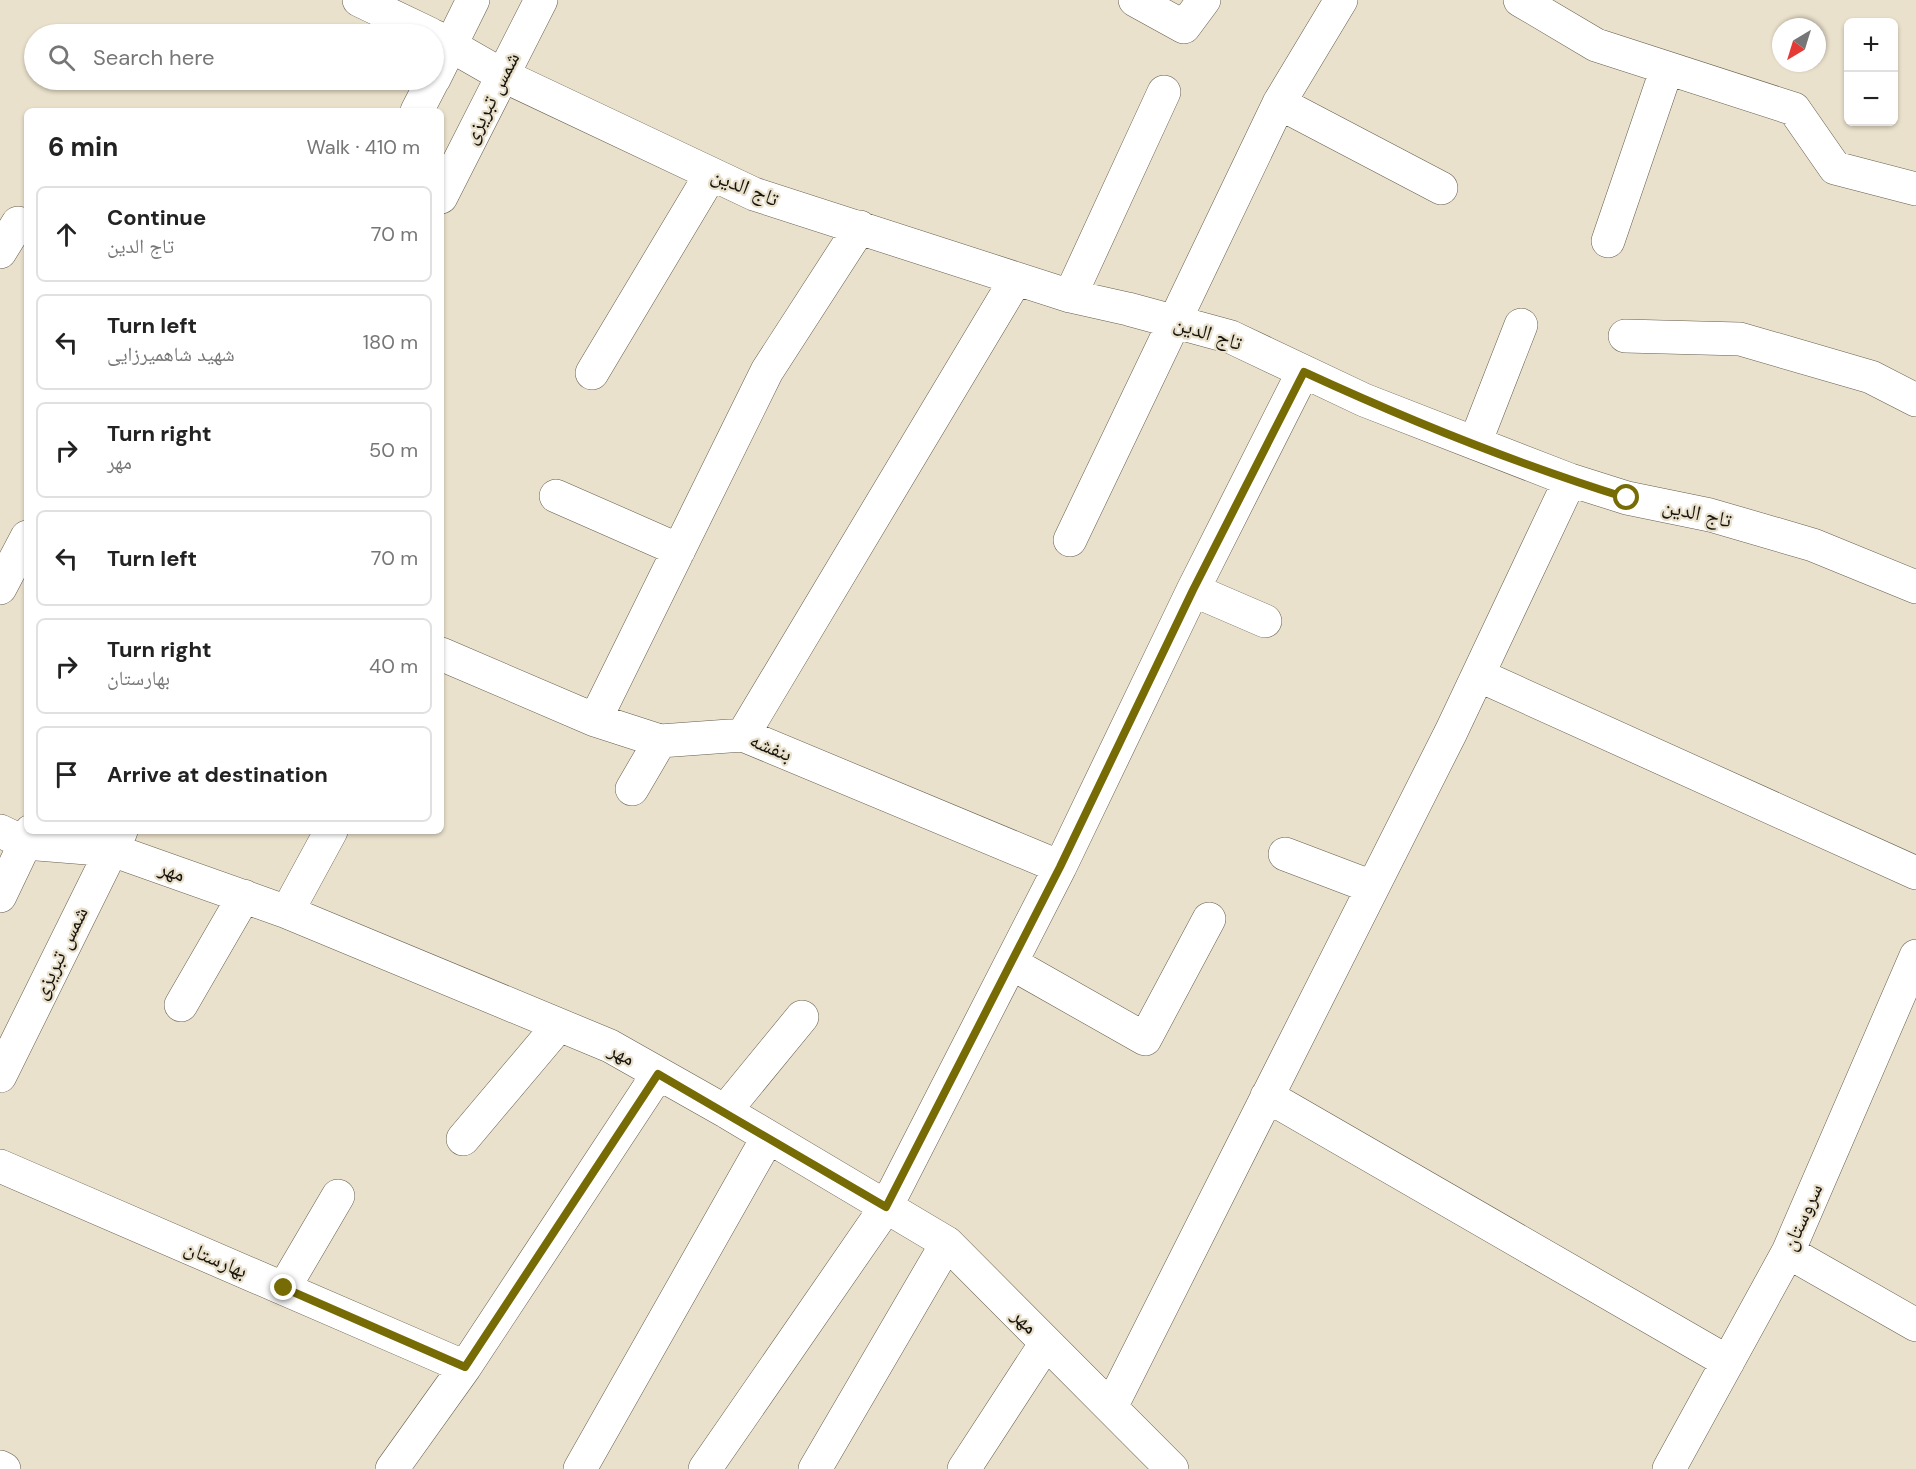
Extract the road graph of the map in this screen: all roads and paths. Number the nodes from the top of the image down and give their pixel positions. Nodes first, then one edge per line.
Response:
1 (359, 0) edge
2 (473, 0) edge
3 (541, 0) edge
4 (1135, 0) edge
5 (1204, 0) edge
6 (1341, 0) edge
7 (1520, 0) edge
8 (408, 24) edge
9 (444, 32) edge
10 (444, 42) edge
11 (1667, 68) junction
12 (502, 75) junction
13 (428, 90) edge
14 (1164, 92) dead end
15 (1279, 103) junction
16 (418, 108) edge
17 (711, 174) junction
18 (1441, 188) dead end
19 (1916, 189) edge
20 (444, 191) edge
21 (15, 222) edge
22 (860, 227) junction
23 (1608, 241) dead end
24 (0, 252) edge
25 (1017, 279) junction
26 (1070, 297) junction
27 (1176, 321) junction
28 (1521, 324) dead end
29 (1625, 336) dead end
30 (1304, 372) junction
31 (592, 373) dead end
32 (1916, 400) edge
33 (1475, 443) junction
34 (1570, 480) junction
35 (556, 496) dead end
36 (1070, 540) dead end
37 (24, 543) edge
38 (679, 550) junction
39 (1916, 587) edge
40 (0, 588) edge
41 (1193, 590) junction
42 (1265, 621) dead end
43 (444, 655) edge
44 (1478, 675) junction
45 (595, 720) junction
46 (743, 735) junction
47 (660, 741) junction
48 (632, 789) dead end
49 (329, 834) edge
50 (19, 835) edge
51 (116, 840) edge
52 (1285, 854) dead end
53 (1060, 867) junction
54 (1916, 873) edge
55 (1372, 887) junction
56 (0, 896) edge
57 (244, 896) junction
58 (287, 912) junction
59 (1209, 920) dead end
60 (1916, 956) edge
61 (1011, 963) junction
62 (181, 1005) dead end
63 (802, 1017) dead end
64 (559, 1025) junction
65 (658, 1074) junction
66 (0, 1076) edge
67 (1267, 1096) junction
68 (725, 1111) junction
69 (768, 1137) junction
70 (464, 1139) dead end
71 (0, 1166) edge
72 (338, 1196) dead end
73 (886, 1207) junction
74 (947, 1243) junction
75 (1788, 1252) junction
76 (284, 1288) junction
77 (1916, 1324) edge
78 (1046, 1343) junction
79 (1728, 1362) junction
80 (465, 1367) junction
81 (1111, 1407) junction
82 (392, 1469) edge
83 (580, 1469) edge
84 (705, 1469) edge
85 (815, 1469) edge
86 (964, 1469) edge
87 (1172, 1469) edge
88 (1669, 1469) edge

1 - 8 street, تاج الدین
2 - 9 street
3 - 12 street, شمس تبریزی
4 - 5 street
6 - 15 street
7 - 11 street
10 - 12 street, تاج الدین
11 - 19 street
11 - 23 street
12 - 17 street, تاج الدین
12 - 20 street, شمس تبریزی
13 - 16 street
14 - 26 street
15 - 18 street
15 - 27 street
17 - 22 street, تاج الدین
17 - 31 street
21 - 24 street
22 - 25 street, تاج الدین
22 - 38 street
25 - 26 street, تاج الدین
25 - 46 street
26 - 27 street, تاج الدین
27 - 30 street, تاج الدین
27 - 36 street
28 - 33 street
29 - 32 street
30 - 33 street, تاج الدین
30 - 41 street
33 - 34 street, تاج الدین
34 - 39 street, تاج الدین
34 - 44 street
35 - 38 street
37 - 40 street
38 - 45 street
41 - 42 street
41 - 53 street
43 - 45 street, بنفشه
44 - 54 street
44 - 55 street
45 - 47 street, بنفشه
46 - 47 street, بنفشه
46 - 53 street, بنفشه
47 - 48 street
49 - 58 street
50 - 51 street, مهر
50 - 56 street
51 - 57 street, مهر
51 - 66 street, شمس تبریزی
52 - 55 street
53 - 61 street
55 - 67 street
57 - 58 street, مهر
57 - 62 street
58 - 64 street, مهر
59 - 61 street
60 - 75 street, سروستان
61 - 73 street
63 - 68 street
64 - 65 street, مهر
64 - 70 street
65 - 68 street, مهر
65 - 80 street
67 - 79 street
67 - 81 street
68 - 69 street, مهر
69 - 73 street, مهر
69 - 83 street
71 - 76 street, بهارستان
72 - 76 street
73 - 74 street, مهر
73 - 84 street
74 - 78 street, مهر
74 - 85 street
75 - 77 street
75 - 79 street, سروستان
76 - 80 street, بهارستان
78 - 81 street, مهر
78 - 86 street
79 - 88 street, سروستان
80 - 82 street
81 - 87 street, مهر

